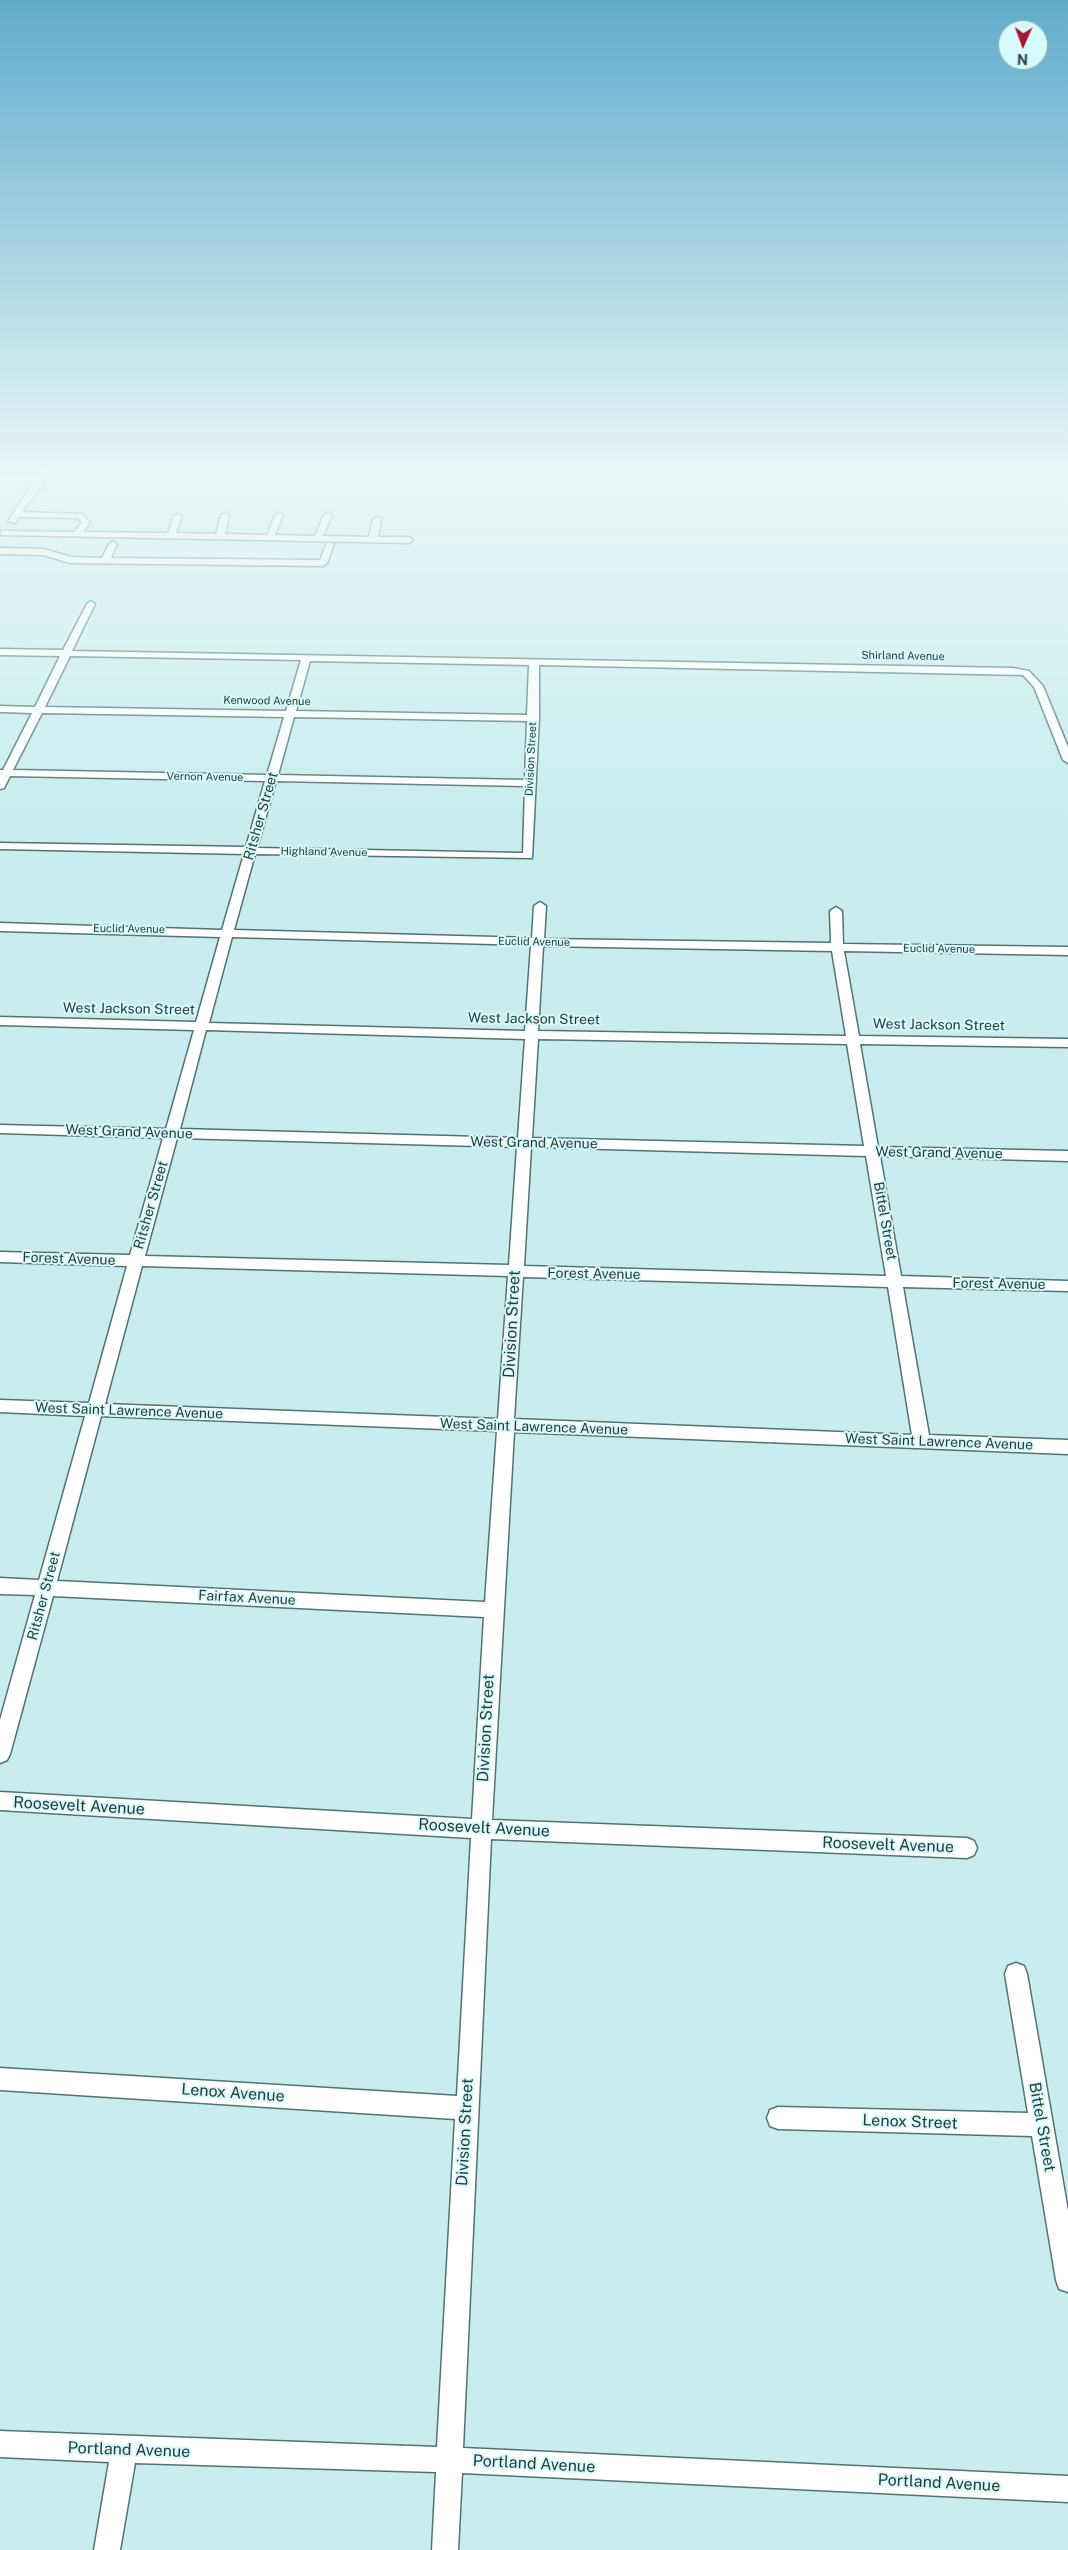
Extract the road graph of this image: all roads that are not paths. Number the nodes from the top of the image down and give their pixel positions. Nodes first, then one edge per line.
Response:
1 (91, 604) dead end
2 (0, 652) edge
3 (67, 654) junction
4 (306, 658) junction
5 (534, 661) junction
6 (0, 708) edge
7 (40, 709) junction
8 (290, 714) junction
9 (534, 718) junction
10 (1068, 760) edge
11 (3, 773) edge
12 (272, 778) junction
13 (530, 783) junction
14 (0, 786) edge
15 (0, 846) edge
16 (251, 851) junction
17 (528, 856) joint
18 (540, 906) dead end
19 (836, 911) dead end
20 (0, 926) edge
21 (227, 932) junction
22 (537, 942) junction
23 (837, 947) junction
24 (1068, 951) edge
25 (0, 1021) edge
26 (202, 1026) junction
27 (533, 1035) junction
28 (854, 1038) junction
29 (1068, 1043) edge
30 (0, 1129) edge
31 (172, 1134) junction
32 (524, 1143) junction
33 (873, 1151) junction
34 (1068, 1156) edge
35 (0, 1257) edge
36 (136, 1261) junction
37 (515, 1272) junction
38 (896, 1282) junction
39 (1068, 1286) edge
40 (0, 1406) edge
41 (95, 1409) junction
42 (505, 1426) junction
43 (922, 1442) junction
44 (1068, 1447) edge
45 (0, 1586) edge
46 (46, 1589) junction
47 (493, 1610) junction
48 (0, 1754) edge
49 (0, 1801) edge
50 (480, 1829) junction
51 (967, 1848) dead end
52 (1016, 1974) dead end
53 (0, 2079) edge
54 (466, 2108) junction
55 (778, 2118) dead end
56 (1042, 2125) junction
57 (1068, 2280) edge
58 (0, 2444) edge
59 (124, 2450) junction
60 (449, 2460) junction
61 (1068, 2489) edge
62 (107, 2550) edge
63 (445, 2550) edge

1 - 3 street
2 - 3 street, Shirland Avenue
3 - 4 street, Shirland Avenue
3 - 7 street
4 - 5 street, Shirland Avenue
4 - 8 street, Ritsher Street
5 - 9 street, Division Street
5 - 10 street, Shirland Avenue
6 - 7 street, Kenwood Avenue
7 - 8 street, Kenwood Avenue
7 - 11 street
8 - 9 street, Kenwood Avenue
8 - 12 street, Ritsher Street
9 - 13 street, Division Street
11 - 12 street, Vernon Avenue
11 - 14 street
12 - 13 street, Vernon Avenue
12 - 16 street, Ritsher Street
13 - 17 street, Division Street
15 - 16 street, Highland Avenue
16 - 17 street, Highland Avenue
16 - 21 street, Ritsher Street
18 - 22 street, Division Street
19 - 23 street, Bittel Street
20 - 21 street, Euclid Avenue
21 - 22 street, Euclid Avenue
21 - 26 street, Ritsher Street
22 - 23 street, Euclid Avenue
22 - 27 street, Division Street
23 - 24 street, Euclid Avenue
23 - 28 street, Bittel Street
25 - 26 street, West Jackson Street
26 - 27 street, West Jackson Street
26 - 31 street, Ritsher Street
27 - 28 street, West Jackson Street
27 - 32 street, Division Street
28 - 29 street, West Jackson Street
28 - 33 street, Bittel Street
30 - 31 street, West Grand Avenue
31 - 32 street, West Grand Avenue
31 - 36 street, Ritsher Street
32 - 33 street, West Grand Avenue
32 - 37 street, Division Street
33 - 34 street, West Grand Avenue
33 - 38 street, Bittel Street
35 - 36 street, Forest Avenue
36 - 37 street, Forest Avenue
36 - 41 street, Ritsher Street
37 - 38 street, Forest Avenue
37 - 42 street, Division Street
38 - 39 street, Forest Avenue
38 - 43 street, Bittel Street
40 - 41 street, West Saint Lawrence Avenue
41 - 42 street, West Saint Lawrence Avenue
41 - 46 street, Ritsher Street
42 - 43 street, West Saint Lawrence Avenue
42 - 47 street, Division Street
43 - 44 street, West Saint Lawrence Avenue
45 - 46 street, Fairfax Avenue
46 - 47 street, Fairfax Avenue
46 - 48 street, Ritsher Street
47 - 50 street, Division Street
49 - 50 street, Roosevelt Avenue
50 - 51 street, Roosevelt Avenue
50 - 54 street, Division Street
52 - 56 street, Bittel Street
53 - 54 street, Lenox Avenue
54 - 60 street, Division Street
55 - 56 street, Lenox Street
56 - 57 street, Bittel Street
58 - 59 street, Portland Avenue
59 - 60 street, Portland Avenue
59 - 62 street
60 - 61 street, Portland Avenue
60 - 63 street, Division Street

